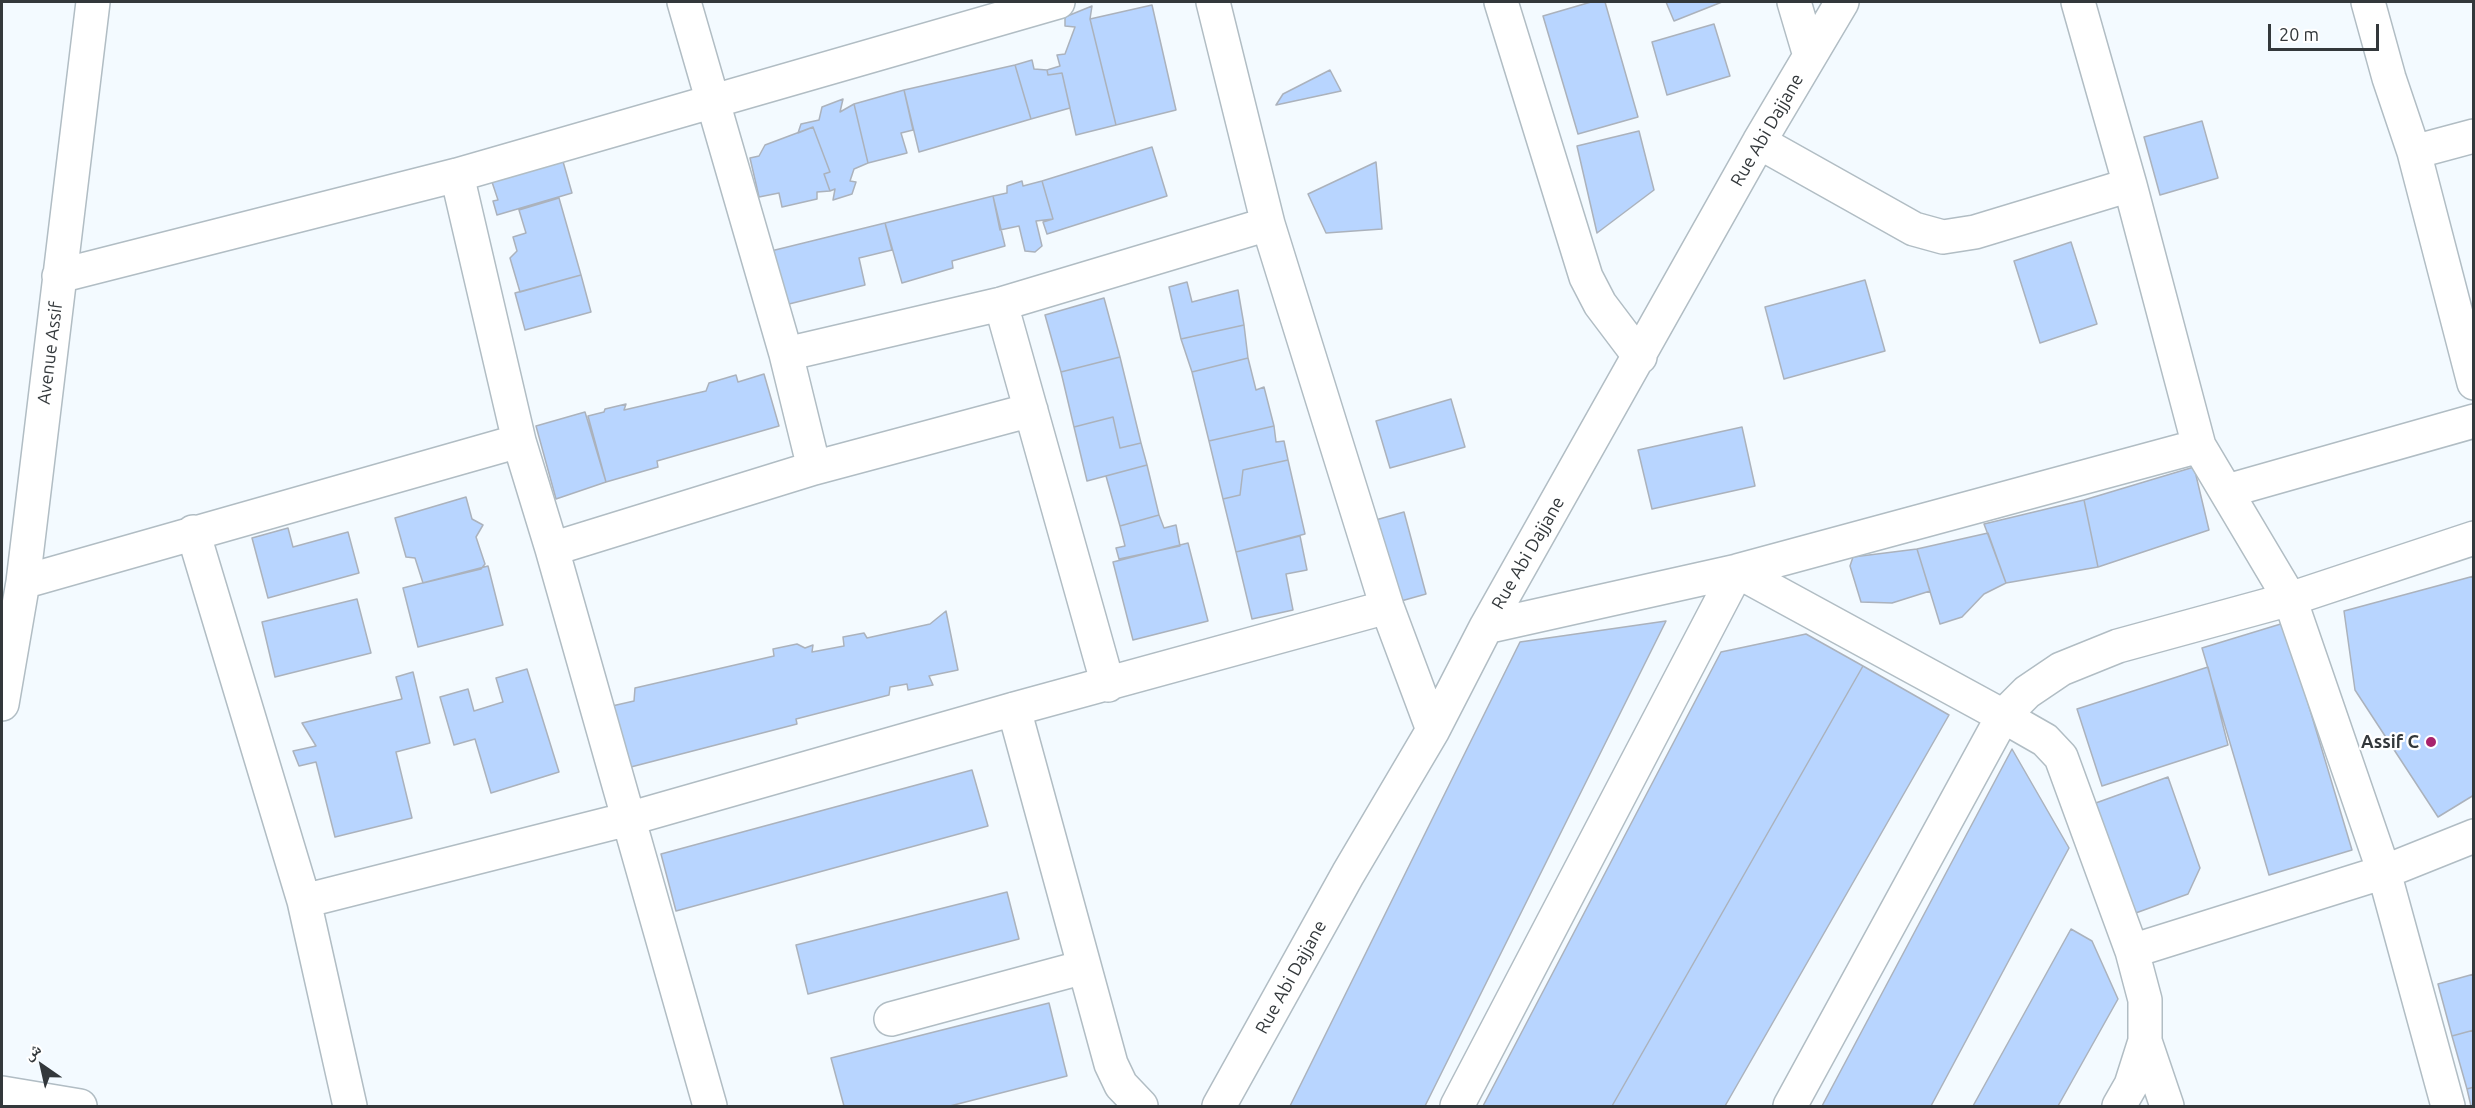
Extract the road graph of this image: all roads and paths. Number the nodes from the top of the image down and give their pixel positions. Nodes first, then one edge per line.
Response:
1 (93, 2) edge
2 (684, 2) edge
3 (1058, 2) edge
4 (1213, 2) edge
5 (1501, 2) edge
6 (1794, 2) edge
7 (1842, 2) edge
8 (2078, 2) edge
9 (2368, 2) edge
10 (1810, 56) junction
11 (711, 100) junction
12 (2474, 136) edge
13 (1759, 142) junction
14 (2414, 152) junction
15 (457, 175) junction
16 (2130, 185) junction
17 (1268, 224) junction
18 (58, 276) junction
19 (1001, 304) junction
20 (786, 354) junction
21 (1640, 357) junction
22 (2474, 383) edge
23 (1031, 410) junction
24 (2474, 421) edge
25 (519, 441) junction
26 (2199, 446) junction
27 (814, 468) junction
28 (2227, 491) junction
29 (193, 532) junction
30 (2474, 538) edge
31 (552, 549) junction
32 (1737, 571) junction
33 (23, 582) junction
34 (2290, 599) junction
35 (1387, 607) junction
36 (1486, 627) junction
37 (1108, 685) junction
38 (2, 704) edge
39 (1014, 709) junction
40 (2003, 716) junction
41 (1433, 730) junction
42 (628, 819) junction
43 (2474, 836) edge
44 (2384, 872) junction
45 (304, 901) junction
46 (2132, 951) junction
47 (1084, 967) junction
48 (891, 1019) dead end
49 (2145, 1041) junction
50 (2, 1093) edge
51 (81, 1107) edge
52 (350, 1107) edge
53 (710, 1107) edge
54 (1141, 1107) edge
55 (1219, 1107) edge
56 (1457, 1107) edge
57 (1790, 1107) edge
58 (2120, 1107) edge
59 (2167, 1107) edge
60 (2448, 1107) edge

1 - 18 street, Avenue Assif
2 - 11 street
3 - 11 street
4 - 17 street
5 - 21 street
6 - 10 street
7 - 10 street, Rue Abi Dajjane
8 - 16 street
9 - 14 street
10 - 13 street, Rue Abi Dajjane
11 - 15 street
11 - 20 street
12 - 14 street
13 - 16 street
13 - 21 street, Rue Abi Dajjane
14 - 22 street
15 - 18 street
15 - 25 street
16 - 26 street
17 - 19 street
17 - 35 street
18 - 33 street, Avenue Assif
19 - 20 street
19 - 23 street
20 - 27 street
21 - 36 street, Rue Abi Dajjane
23 - 27 street
23 - 37 street
24 - 28 street
25 - 29 street
25 - 31 street
26 - 28 street
26 - 32 street
27 - 31 street
28 - 34 street
29 - 33 street
29 - 45 street
30 - 34 street
31 - 42 street
32 - 36 street
32 - 40 street
32 - 56 street
33 - 38 street, Avenue Assif
34 - 40 street
34 - 44 street
35 - 37 street
35 - 41 street
36 - 41 street, Rue Abi Dajjane
37 - 39 street
39 - 42 street
39 - 47 street
40 - 46 street
40 - 57 street
41 - 55 street, Rue Abi Dajjane
42 - 45 street
42 - 53 street
43 - 44 street
44 - 46 street
44 - 60 street
45 - 52 street
46 - 49 street
47 - 48 street
47 - 54 street
49 - 58 street
49 - 59 street
50 - 51 street

